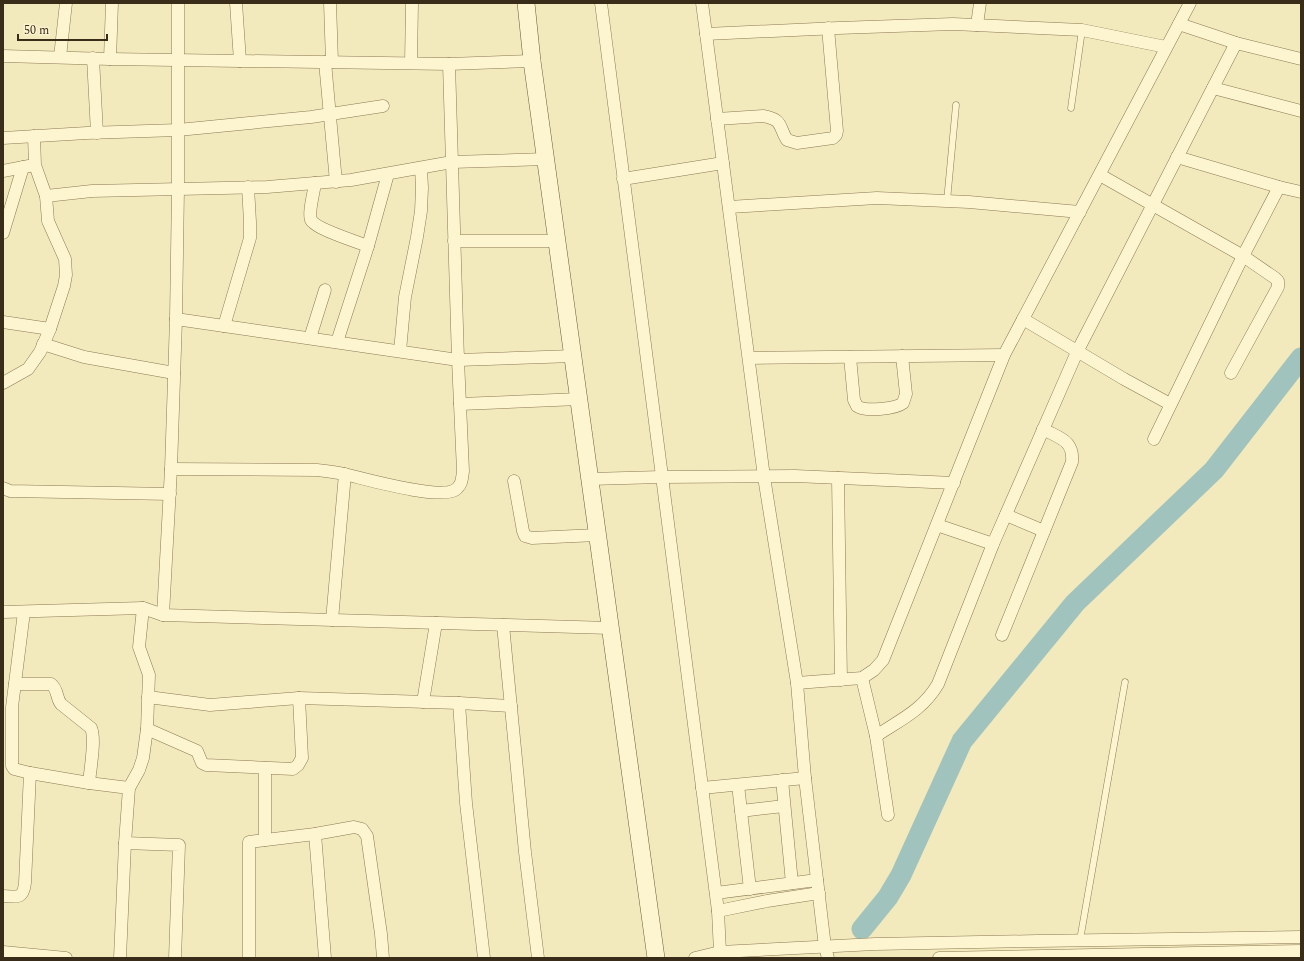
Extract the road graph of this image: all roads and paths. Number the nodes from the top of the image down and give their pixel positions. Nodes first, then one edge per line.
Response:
1 (66, 3) edge
2 (112, 3) edge
3 (178, 3) edge
4 (236, 3) edge
5 (330, 3) edge
6 (412, 3) edge
7 (526, 3) edge
8 (601, 3) edge
9 (702, 3) edge
10 (980, 3) edge
11 (1190, 3) edge
12 (1179, 24) junction
13 (977, 25) junction
14 (828, 28) junction
15 (1082, 30) junction
16 (706, 34) junction
17 (1236, 43) junction
18 (1166, 47) junction
19 (3, 56) edge
20 (60, 57) junction
21 (94, 58) junction
22 (110, 59) junction
23 (1301, 59) edge
24 (178, 60) junction
25 (240, 61) junction
26 (532, 61) junction
27 (329, 62) junction
28 (411, 63) junction
29 (449, 64) junction
30 (1213, 88) junction
31 (956, 105) dead end
32 (383, 106) dead end
33 (1071, 108) dead end
34 (1301, 111) edge
35 (330, 114) junction
36 (717, 119) junction
37 (178, 130) junction
38 (97, 133) junction
39 (34, 136) junction
40 (3, 138) edge
41 (1177, 157) junction
42 (546, 159) junction
43 (452, 162) junction
44 (723, 163) junction
45 (29, 166) junction
46 (421, 168) junction
47 (3, 171) edge
48 (388, 174) junction
49 (1100, 175) junction
50 (623, 179) junction
51 (336, 182) junction
52 (315, 183) junction
53 (248, 188) junction
54 (1279, 188) junction
55 (178, 190) junction
56 (1301, 192) edge
57 (46, 196) junction
58 (947, 201) junction
59 (1153, 204) junction
60 (729, 207) junction
61 (1080, 212) junction
62 (3, 233) edge
63 (454, 241) junction
64 (557, 241) junction
65 (368, 246) junction
66 (1243, 256) junction
67 (325, 290) dead end
68 (176, 319) junction
69 (1023, 319) junction
70 (3, 322) edge
71 (224, 326) junction
72 (50, 329) junction
73 (310, 338) junction
74 (337, 342) junction
75 (43, 344) junction
76 (400, 351) junction
77 (1077, 352) junction
78 (1004, 355) junction
79 (574, 356) junction
80 (902, 356) junction
81 (850, 357) junction
82 (749, 358) junction
83 (458, 360) junction
84 (174, 373) junction
85 (1231, 373) dead end
86 (3, 383) edge
87 (579, 399) junction
88 (460, 404) junction
89 (1170, 404) junction
90 (1043, 430) junction
91 (1154, 439) dead end
92 (171, 469) junction
93 (345, 474) junction
94 (661, 477) junction
95 (764, 477) junction
96 (838, 478) junction
97 (590, 479) junction
98 (514, 481) dead end
99 (954, 483) junction
100 (3, 488) edge
101 (170, 494) junction
102 (1006, 515) junction
103 (937, 525) junction
104 (1044, 531) junction
105 (597, 535) junction
106 (993, 544) junction
107 (143, 608) junction
108 (3, 612) edge
109 (24, 612) junction
110 (163, 615) junction
111 (332, 620) junction
112 (436, 623) junction
113 (503, 625) junction
114 (610, 628) junction
115 (1002, 635) dead end
116 (862, 678) junction
117 (841, 680) junction
118 (1125, 682) dead end
119 (797, 683) junction
120 (15, 684) junction
121 (148, 697) junction
122 (299, 698) junction
123 (423, 702) junction
124 (459, 703) junction
125 (511, 706) junction
126 (8, 707) edge
127 (146, 729) junction
128 (876, 736) junction
129 (8, 749) edge
130 (264, 768) junction
131 (30, 773) junction
132 (805, 778) junction
133 (782, 780) junction
134 (89, 783) junction
135 (738, 785) junction
136 (129, 788) junction
137 (702, 788) junction
138 (784, 806) junction
139 (741, 812) junction
140 (888, 815) dead end
141 (314, 834) junction
142 (265, 840) junction
143 (125, 843) junction
144 (817, 880) junction
145 (792, 883) junction
146 (750, 888) junction
147 (716, 893) junction
148 (819, 893) junction
149 (3, 896) edge
150 (718, 911) junction
151 (1301, 937) edge
152 (1080, 940) junction
153 (1301, 951) edge
154 (3, 952) edge
155 (720, 952) junction
156 (827, 953) edge
157 (66, 958) edge
158 (120, 958) edge
159 (175, 958) edge
160 (249, 958) edge
161 (325, 958) edge
162 (382, 958) edge
163 (484, 958) edge
164 (538, 958) edge
165 (656, 958) edge
166 (695, 958) edge
167 (939, 958) edge

1 - 20 street
2 - 22 street
3 - 24 street
4 - 25 street
5 - 27 street
6 - 28 street
7 - 26 main road
8 - 50 street
9 - 16 street
10 - 13 street
11 - 12 street
12 - 17 street
12 - 18 street
13 - 14 street
13 - 15 street
14 - 16 street
14 - 36 street
15 - 18 street
15 - 33 lane
16 - 36 street
17 - 23 street
17 - 30 street
18 - 49 street
19 - 20 street
20 - 21 street
21 - 22 street
21 - 38 street
22 - 24 street
24 - 25 street
24 - 37 street
25 - 27 street
26 - 29 street
26 - 42 main road
27 - 28 street
27 - 35 street
28 - 29 street
29 - 43 street
30 - 34 street
30 - 41 street
31 - 58 lane
32 - 35 street
35 - 37 street
35 - 51 street
36 - 44 street
37 - 38 street
37 - 55 street
38 - 39 street
39 - 40 street
39 - 45 street
41 - 54 street
41 - 59 street
42 - 43 street
42 - 64 main road
43 - 46 street
43 - 63 street
44 - 50 street
44 - 60 street
45 - 47 street
45 - 57 street
45 - 62 street
46 - 48 street
46 - 76 street
48 - 51 street
48 - 65 street
49 - 59 street
49 - 61 street
50 - 94 street
51 - 52 street
52 - 53 street
52 - 65 street
53 - 55 street
53 - 71 street
54 - 56 street
54 - 66 street
55 - 57 street
55 - 68 street
57 - 72 street
58 - 60 street
58 - 61 street
59 - 66 street
59 - 77 street
60 - 82 street
61 - 69 street
63 - 64 street
63 - 83 street
64 - 79 main road
65 - 74 street
66 - 85 street
66 - 89 street
67 - 73 street
68 - 71 street
68 - 84 street
69 - 77 street
69 - 78 street
70 - 72 street
71 - 73 street
72 - 75 street
73 - 74 street
74 - 76 street
75 - 84 street
75 - 86 street
76 - 83 street
77 - 89 street
77 - 90 street
78 - 80 street
78 - 99 street
79 - 83 street
79 - 87 main road
80 - 81 street
80 - 81 street
81 - 82 street
82 - 95 street
83 - 88 street
84 - 92 street
87 - 88 street
87 - 97 main road
88 - 93 street
89 - 91 street
90 - 102 street
90 - 104 street
92 - 93 street
92 - 101 street
93 - 111 street
94 - 95 street
94 - 97 street
94 - 137 street
95 - 96 street
95 - 119 street
96 - 99 street
96 - 117 street
97 - 105 main road
98 - 105 street
99 - 103 street
100 - 101 street
101 - 110 street
102 - 104 street
102 - 106 street
103 - 106 street
103 - 116 street
104 - 115 street
105 - 114 main road
106 - 128 street
107 - 109 street
107 - 110 street
107 - 121 street
108 - 109 street
109 - 120 street
110 - 111 street
111 - 112 street
112 - 113 street
112 - 123 street
113 - 114 street
113 - 125 street
114 - 165 main road
116 - 117 street
116 - 128 street
117 - 119 street
118 - 152 lane
119 - 132 street
120 - 126 street
120 - 134 street
121 - 122 street
121 - 127 street
122 - 123 street
122 - 130 street
123 - 124 street
124 - 125 street
124 - 163 street
125 - 164 street
126 - 129 street
127 - 130 street
127 - 136 street
128 - 140 street
129 - 131 street
130 - 142 street
131 - 134 street
131 - 149 street
132 - 133 street
132 - 144 street
133 - 135 street
133 - 138 street
134 - 136 street
135 - 137 street
135 - 139 street
136 - 143 street
137 - 147 street
138 - 139 street
138 - 145 street
139 - 146 street
141 - 142 street
141 - 161 street
141 - 162 street
142 - 160 street
143 - 158 street
143 - 159 street
144 - 145 street
144 - 148 street
145 - 146 street
146 - 147 street
147 - 150 street
148 - 150 street
148 - 156 street
150 - 155 street
151 - 152 street
152 - 156 street
153 - 167 street
154 - 157 street
155 - 156 street
155 - 166 street

